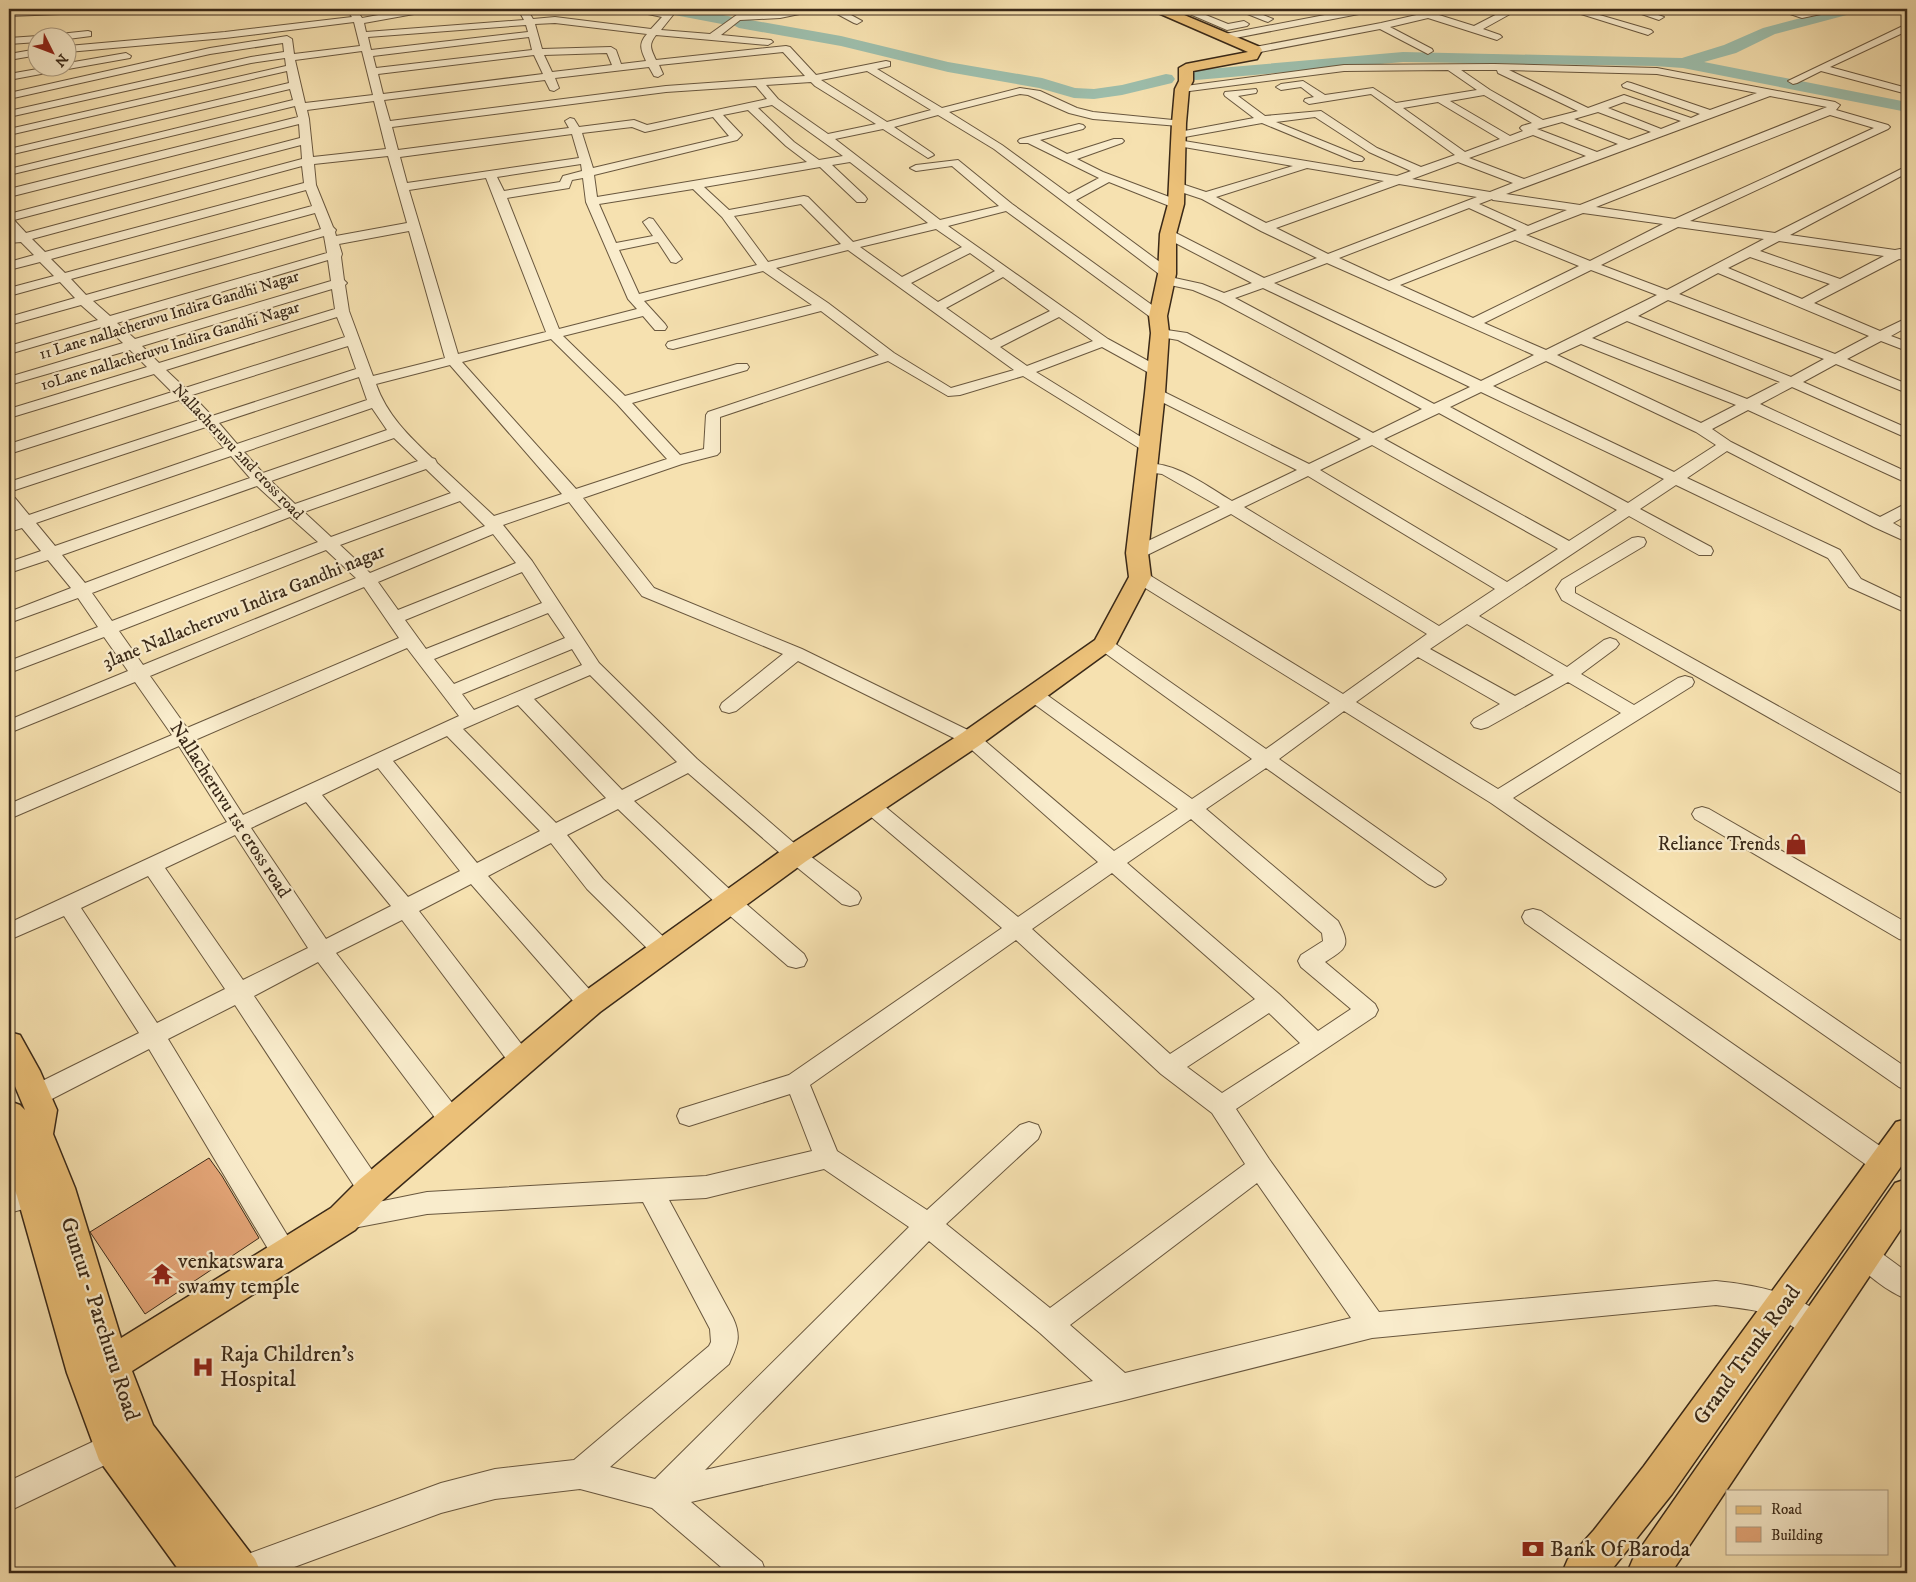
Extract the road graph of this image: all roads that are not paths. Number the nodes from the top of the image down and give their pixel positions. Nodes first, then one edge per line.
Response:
1 (112, 9) edge
2 (637, 9) edge
3 (811, 9) edge
4 (832, 9) edge
5 (1160, 9) edge
6 (1183, 9) edge
7 (1240, 9) edge
8 (1369, 9) edge
9 (1410, 9) edge
10 (1454, 9) edge
11 (1514, 9) edge
12 (1571, 9) edge
13 (1596, 9) edge
14 (1632, 9) edge
15 (1780, 9) edge
16 (521, 10) edge
17 (1823, 10) edge
18 (9, 13) edge
19 (428, 13) edge
20 (1432, 15) junction
21 (1659, 17) dead end
22 (1268, 19) junction
23 (1321, 19) junction
24 (256, 21) dead end
25 (857, 21) dead end
26 (530, 22) junction
27 (1642, 22) dead end
28 (1381, 26) junction
29 (99, 27) dead end
30 (1907, 27) edge
31 (277, 29) junction
32 (360, 30) edge
33 (1474, 30) junction
34 (652, 32) junction
35 (1648, 32) dead end
36 (78, 36) edge
37 (714, 36) junction
38 (1225, 36) junction
39 (538, 37) junction
40 (1497, 38) dead end
41 (28, 40) edge
42 (584, 40) dead end
43 (9, 41) edge
44 (619, 41) dead end
45 (768, 42) dead end
46 (78, 48) edge
47 (1256, 50) junction
48 (1428, 51) dead end
49 (210, 52) junction
50 (538, 52) junction
51 (28, 54) edge
52 (9, 57) edge
53 (290, 60) junction
54 (732, 62) junction
55 (653, 63) junction
56 (867, 63) junction
57 (78, 64) edge
58 (886, 64) dead end
59 (1448, 66) junction
60 (1494, 67) junction
61 (618, 68) junction
62 (1344, 68) junction
63 (1820, 68) junction
64 (804, 70) junction
65 (1592, 70) junction
66 (1657, 71) junction
67 (371, 72) junction
68 (28, 74) edge
69 (549, 77) junction
70 (9, 78) edge
71 (812, 79) junction
72 (1793, 81) dead end
73 (759, 83) junction
74 (607, 84) junction
75 (294, 85) junction
76 (723, 86) junction
77 (1182, 89) junction
78 (666, 90) junction
79 (1374, 91) junction
80 (1907, 91) edge
81 (1486, 92) junction
82 (1770, 92) junction
83 (9, 96) edge
84 (378, 98) junction
85 (1323, 99) junction
86 (1440, 99) junction
87 (774, 101) junction
88 (1295, 103) dead end
89 (1741, 103) junction
90 (560, 104) junction
91 (750, 106) junction
92 (1394, 106) junction
93 (1268, 107) dead end
94 (1250, 109) junction
95 (301, 110) junction
96 (939, 110) junction
97 (1593, 110) junction
98 (1829, 111) junction
99 (9, 114) edge
100 (716, 114) junction
101 (1710, 114) junction
102 (1564, 119) junction
103 (1263, 120) junction
104 (1690, 121) junction
105 (679, 122) junction
106 (385, 125) junction
107 (883, 126) junction
108 (1079, 127) dead end
109 (1537, 127) junction
110 (644, 129) junction
111 (576, 131) junction
112 (9, 132) edge
113 (1660, 132) junction
114 (690, 134) dead end
115 (1179, 134) junction
116 (826, 138) junction
117 (305, 140) junction
118 (1030, 140) junction
119 (1509, 140) junction
120 (1118, 141) dead end
121 (1628, 144) junction
122 (998, 147) junction
123 (9, 152) edge
124 (393, 153) junction
125 (668, 154) junction
126 (928, 155) dead end
127 (1596, 156) junction
128 (1461, 157) junction
129 (853, 158) junction
130 (1067, 158) junction
131 (1358, 159) dead end
132 (307, 162) junction
133 (820, 164) junction
134 (586, 166) junction
135 (1304, 166) junction
136 (916, 168) dead end
137 (1907, 169) edge
138 (9, 172) edge
139 (1422, 172) junction
140 (490, 174) junction
141 (1108, 178) junction
142 (1399, 181) junction
143 (1524, 183) junction
144 (310, 185) junction
145 (696, 185) junction
146 (402, 187) junction
147 (9, 194) edge
148 (500, 195) junction
149 (1176, 195) junction
150 (1206, 196) junction
151 (1493, 196) junction
152 (618, 198) junction
153 (861, 199) dead end
154 (1067, 200) junction
155 (592, 202) junction
156 (1471, 205) junction
157 (1008, 207) junction
158 (320, 208) junction
159 (1578, 209) junction
160 (631, 210) dead end
161 (726, 214) junction
162 (9, 220) edge
163 (649, 222) dead end
164 (1676, 222) junction
165 (936, 223) junction
166 (413, 226) junction
167 (1265, 228) junction
168 (1527, 230) junction
169 (1168, 234) junction
170 (1514, 235) junction
171 (24, 237) junction
172 (1779, 237) junction
173 (661, 238) junction
174 (9, 241) edge
175 (332, 242) junction
176 (849, 245) junction
177 (614, 247) junction
178 (971, 248) junction
179 (1750, 252) junction
180 (1903, 253) edge
181 (43, 256) junction
182 (1327, 258) junction
183 (676, 259) dead end
184 (9, 266) edge
185 (764, 266) junction
186 (1589, 266) junction
187 (1717, 268) junction
188 (1004, 271) junction
189 (63, 277) junction
190 (1166, 277) junction
191 (340, 283) junction
192 (902, 283) junction
193 (1263, 283) junction
194 (1841, 284) junction
195 (1389, 286) junction
196 (9, 292) edge
197 (1666, 296) junction
198 (1224, 298) junction
199 (635, 299) junction
200 (83, 300) junction
201 (1804, 303) junction
202 (823, 306) junction
203 (937, 308) junction
204 (342, 311) junction
205 (645, 311) junction
206 (1060, 312) junction
207 (1627, 316) junction
208 (9, 321) edge
209 (107, 322) junction
210 (1907, 322) edge
211 (1474, 323) junction
212 (1159, 324) junction
213 (660, 327) dead end
214 (554, 335) junction
215 (1880, 336) junction
216 (1581, 339) junction
217 (351, 340) junction
218 (1103, 342) junction
219 (132, 344) junction
220 (673, 345) dead end
221 (990, 346) junction
222 (1907, 347) edge
223 (9, 350) edge
224 (1545, 355) junction
225 (889, 356) junction
226 (1836, 358) junction
227 (453, 360) junction
228 (742, 367) dead end
229 (155, 368) junction
230 (1025, 371) junction
231 (365, 376) junction
232 (9, 381) edge
233 (1156, 382) junction
234 (1792, 382) junction
235 (1483, 386) junction
236 (1907, 389) edge
237 (181, 393) junction
238 (622, 401) junction
239 (375, 402) junction
240 (1748, 404) junction
241 (1436, 408) junction
242 (9, 414) edge
243 (208, 420) junction
244 (1701, 429) junction
245 (396, 432) junction
246 (1907, 434) edge
247 (1374, 438) junction
248 (1726, 445) junction
249 (9, 449) edge
250 (234, 450) junction
251 (1147, 458) junction
252 (677, 461) junction
253 (430, 462) junction
254 (1308, 470) junction
255 (1676, 478) junction
256 (1907, 478) edge
257 (261, 481) junction
258 (9, 487) edge
259 (462, 494) junction
260 (572, 496) junction
261 (9, 501) edge
262 (1232, 507) junction
263 (1907, 508) edge
264 (294, 510) junction
265 (1627, 510) junction
266 (17, 524) edge
267 (1880, 524) junction
268 (494, 525) junction
269 (1907, 537) edge
270 (1638, 542) dead end
271 (328, 544) junction
272 (1569, 548) junction
273 (1705, 551) dead end
274 (53, 553) junction
275 (526, 565) junction
276 (1139, 565) junction
277 (9, 568) edge
278 (367, 579) junction
279 (1507, 589) junction
280 (82, 591) junction
281 (552, 605) junction
282 (1907, 608) edge
283 (1466, 616) junction
284 (9, 618) edge
285 (395, 618) junction
286 (109, 629) junction
287 (1439, 634) junction
288 (410, 640) junction
289 (577, 640) junction
290 (1104, 644) junction
291 (1610, 644) dead end
292 (1417, 648) junction
293 (796, 653) junction
294 (423, 657) junction
295 (9, 667) edge
296 (593, 667) junction
297 (141, 673) junction
298 (1569, 674) junction
299 (1685, 682) dead end
300 (450, 692) junction
301 (1033, 694) junction
302 (521, 698) junction
303 (1343, 702) junction
304 (1514, 704) junction
305 (729, 707) dead end
306 (1636, 714) junction
307 (471, 718) junction
308 (1481, 723) dead end
309 (9, 727) edge
310 (450, 727) junction
311 (183, 737) junction
312 (971, 739) junction
313 (382, 759) junction
314 (1266, 759) junction
315 (690, 764) junction
316 (1907, 787) edge
317 (309, 792) junction
318 (1498, 798) junction
319 (619, 799) junction
320 (870, 805) junction
321 (1192, 809) junction
322 (9, 812) edge
323 (1702, 814) dead end
324 (238, 824) junction
325 (553, 832) junction
326 (795, 855) junction
327 (1113, 862) junction
328 (152, 866) junction
329 (473, 873) junction
330 (1436, 879) dead end
331 (850, 898) dead end
332 (730, 903) junction
333 (68, 905) junction
334 (405, 908) junction
335 (1534, 917) dead end
336 (1018, 928) junction
337 (9, 932) edge
338 (1907, 933) edge
339 (322, 951) junction
340 (664, 951) junction
341 (796, 960) dead end
342 (239, 992) junction
343 (1271, 1000) junction
344 (589, 1004) junction
345 (154, 1037) junction
346 (9, 1044) edge
347 (1317, 1044) junction
348 (521, 1061) junction
349 (1169, 1067) junction
350 (1907, 1080) edge
351 (797, 1082) junction
352 (22, 1105) edge
353 (1221, 1106) junction
354 (689, 1116) dead end
355 (451, 1120) junction
356 (1029, 1132) dead end
357 (1907, 1132) edge
358 (827, 1158) junction
359 (1884, 1162) junction
360 (1260, 1167) junction
361 (371, 1190) junction
362 (650, 1190) junction
363 (1907, 1193) edge
364 (34, 1195) edge
365 (343, 1219) junction
366 (928, 1225) junction
367 (1864, 1255) junction
368 (286, 1256) junction
369 (1907, 1287) edge
370 (1783, 1306) junction
371 (1050, 1324) junction
372 (1372, 1325) junction
373 (1815, 1327) junction
374 (111, 1364) junction
375 (1121, 1388) junction
376 (125, 1442) junction
377 (580, 1474) junction
378 (660, 1495) junction
379 (9, 1496) edge
380 (231, 1573) edge
381 (751, 1573) edge
382 (1582, 1573) edge
383 (1647, 1573) edge

1 - 18 street
2 - 34 street
3 - 37 street
4 - 25 street
5 - 38 main road
6 - 22 street
7 - 22 street
8 - 23 street
9 - 20 street
10 - 20 street
11 - 33 street
12 - 35 street
13 - 27 street
14 - 21 street
15 - 17 street
16 - 26 street
19 - 32 street
20 - 28 street
20 - 33 street
22 - 23 street
23 - 38 street
24 - 31 street
26 - 32 street
26 - 34 street
26 - 39 street
28 - 47 street
28 - 48 street
29 - 36 street
30 - 63 street
31 - 32 street
31 - 46 street
32 - 39 street
32 - 53 street
32 - 67 street
33 - 40 street
34 - 37 street
34 - 55 street
37 - 45 street
38 - 47 main road
39 - 50 street
41 - 43 street
42 - 44 street
47 - 77 main road
49 - 53 street
49 - 57 street
49 - 83 street
50 - 61 street
50 - 67 street
50 - 69 street
51 - 52 street
53 - 75 street
53 - 99 street
53 - 112 street
54 - 55 street
54 - 64 street
54 - 76 street
55 - 61 street
55 - 78 street
56 - 58 street
56 - 64 street
56 - 71 street
56 - 96 street
59 - 60 street
59 - 62 street
59 - 81 street
60 - 65 street
60 - 97 street
61 - 74 street
62 - 77 street
62 - 79 street
63 - 72 street
63 - 80 street
64 - 71 street
65 - 66 street
65 - 101 street
66 - 82 street
66 - 89 street
67 - 84 street
68 - 70 street
69 - 74 street
69 - 84 street
69 - 90 street
71 - 73 street
71 - 107 street
73 - 76 street
73 - 87 street
74 - 78 street
74 - 90 street
75 - 95 street
75 - 123 street
76 - 78 street
77 - 115 main road
79 - 85 street
79 - 92 street
81 - 86 street
81 - 109 street
82 - 89 street
82 - 98 street
84 - 95 street
84 - 106 street
85 - 88 street
85 - 94 street
86 - 92 street
86 - 119 street
87 - 91 street
87 - 116 street
89 - 101 street
90 - 106 street
90 - 111 street
91 - 100 street
91 - 133 street
92 - 128 street
93 - 94 street
94 - 103 street
95 - 117 street
95 - 138 street
95 - 147 street
96 - 107 street
96 - 115 street
96 - 122 street
97 - 102 street
97 - 104 street
97 - 113 street
98 - 159 street
98 - 164 street
100 - 105 street
100 - 125 street
101 - 104 street
102 - 109 street
102 - 121 street
103 - 115 street
103 - 131 street
103 - 139 street
104 - 113 street
105 - 110 street
105 - 114 street
106 - 124 street
107 - 116 street
107 - 126 street
108 - 118 street
109 - 119 street
109 - 127 street
110 - 111 street
110 - 125 street
111 - 124 street
111 - 134 street
113 - 121 street
115 - 135 street
115 - 149 main road
116 - 129 street
117 - 132 street
117 - 162 street
118 - 122 street
118 - 130 street
119 - 128 street
120 - 130 street
121 - 127 street
122 - 154 street
124 - 132 street
124 - 146 street
125 - 134 street
127 - 143 street
128 - 139 street
128 - 143 street
129 - 133 street
129 - 165 street
130 - 141 street
132 - 144 street
132 - 171 street
133 - 145 street
133 - 153 street
134 - 140 street
134 - 148 street
134 - 155 street
135 - 142 street
135 - 150 street
136 - 157 street
137 - 172 street
139 - 142 street
140 - 146 street
140 - 148 street
141 - 149 street
141 - 154 street
142 - 151 street
142 - 167 street
143 - 151 street
144 - 158 street
144 - 181 street
145 - 152 street
145 - 161 street
146 - 166 street
148 - 214 street
149 - 150 street
149 - 169 main road
150 - 167 street
151 - 156 street
151 - 159 street
152 - 155 street
152 - 160 street
154 - 190 street
155 - 177 street
156 - 168 street
156 - 182 street
157 - 165 street
157 - 212 street
158 - 175 street
158 - 189 street
159 - 164 street
159 - 168 street
161 - 176 street
161 - 185 street
162 - 171 street, Nallacheruvu 2nd cross road
163 - 173 street
164 - 172 street
164 - 186 street
165 - 176 street
165 - 178 street
166 - 175 street
166 - 227 street
167 - 182 street
168 - 170 street
169 - 190 main road
169 - 193 street
170 - 186 street
170 - 195 street
171 - 174 street
171 - 181 street, Nallacheruvu 2nd cross road
172 - 179 street
172 - 180 street
173 - 177 street
173 - 183 street
175 - 191 street
175 - 200 street
175 - 209 street
176 - 185 street
176 - 192 street
177 - 199 street
178 - 188 street
178 - 192 street
179 - 187 street
179 - 194 street
180 - 194 street
181 - 184 street
181 - 189 street, Nallacheruvu 2nd cross road
182 - 193 street
182 - 195 street
185 - 199 street
185 - 202 street
186 - 197 street
186 - 211 street
187 - 197 street
187 - 201 street
188 - 203 street
188 - 206 street
189 - 196 street
189 - 200 street, Nallacheruvu 2nd cross road
190 - 198 street
190 - 212 main road
191 - 204 street
191 - 219 street, 11 Lane nallacheruvu Indira Gandhi Nagar
192 - 203 street
193 - 198 street
193 - 235 street
194 - 201 street
195 - 211 street
197 - 207 street
197 - 226 street
198 - 241 street
199 - 205 street
200 - 208 street
200 - 209 street, Nallacheruvu 2nd cross road
201 - 215 street
202 - 220 street
202 - 225 street
203 - 221 street
204 - 217 street
204 - 229 street, 10Lane nallacheruvu Indira Gandhi Nagar
205 - 213 street
205 - 214 street
206 - 218 street
206 - 221 street
207 - 216 street
207 - 234 street
209 - 219 street, Nallacheruvu 2nd cross road
209 - 223 street
210 - 215 street
211 - 224 street
212 - 233 main road
212 - 247 street
214 - 227 street
214 - 238 street
215 - 222 street
215 - 226 street
216 - 224 street
216 - 240 street
217 - 231 street
217 - 237 street
218 - 230 street
218 - 233 street
219 - 229 street, Nallacheruvu 2nd cross road
219 - 232 street, 11 Lane nallacheruvu Indira Gandhi Nagar
221 - 230 street
224 - 235 street
224 - 244 street
225 - 230 street
225 - 252 street, 3lane Nallacheruvu Indira Gandhi nagar
226 - 234 street
226 - 236 street
227 - 231 street
227 - 260 street
228 - 238 street
229 - 237 street, Nallacheruvu 2nd cross road
229 - 242 street, 10Lane nallacheruvu Indira Gandhi Nagar
230 - 251 street
231 - 239 street
231 - 243 street
233 - 251 main road
233 - 254 street
234 - 240 street
234 - 246 street
235 - 241 street
235 - 255 street
237 - 243 street, Nallacheruvu 2nd cross road
237 - 249 street
238 - 252 street
239 - 245 street
239 - 250 street
240 - 244 street
240 - 256 street
241 - 247 street
241 - 265 street
243 - 250 street, Nallacheruvu 2nd cross road
243 - 258 street
244 - 248 street
245 - 253 street
245 - 257 street
247 - 254 street
247 - 272 street
248 - 255 street
248 - 267 street
250 - 257 street, Nallacheruvu 2nd cross road
250 - 266 street
251 - 262 street
251 - 276 main road
252 - 260 street, 3lane Nallacheruvu Indira Gandhi nagar
253 - 259 street
253 - 264 street
254 - 262 street
254 - 279 street
255 - 265 street
255 - 282 street
257 - 264 street, Nallacheruvu 2nd cross road
257 - 274 street
259 - 268 street
259 - 271 street
260 - 268 street, 3lane Nallacheruvu Indira Gandhi nagar
260 - 293 street
261 - 266 street, Nallacheruvu 1st cross road
262 - 276 street
262 - 287 street
263 - 267 street
264 - 271 street, Nallacheruvu 2nd cross road
264 - 280 street
265 - 272 street
265 - 273 street
266 - 274 street, Nallacheruvu 1st cross road
267 - 269 street
268 - 275 street
268 - 278 street, 3lane Nallacheruvu Indira Gandhi nagar
270 - 316 street
271 - 278 street, Nallacheruvu 2nd cross road
271 - 286 street
272 - 279 street
274 - 277 street
274 - 280 street, Nallacheruvu 1st cross road
275 - 281 street
275 - 285 street
276 - 290 main road
276 - 303 street
278 - 285 street, Nallacheruvu 2nd cross road
278 - 297 street, 3lane Nallacheruvu Indira Gandhi nagar
279 - 283 street
280 - 284 street
280 - 286 street, Nallacheruvu 1st cross road
281 - 289 street
281 - 294 street
283 - 287 street
283 - 298 street
285 - 288 street, Nallacheruvu 2nd cross road
286 - 295 street
286 - 297 street, Nallacheruvu 1st cross road
287 - 292 street
288 - 294 street, Nallacheruvu 2nd cross road
288 - 311 street
289 - 296 street
289 - 300 street
290 - 301 main road
290 - 314 street
291 - 298 street
292 - 303 street
292 - 304 street
293 - 305 street
293 - 312 street
294 - 300 street, Nallacheruvu 2nd cross road
296 - 302 street
296 - 315 street
297 - 309 street, 3lane Nallacheruvu Indira Gandhi nagar
297 - 311 street, Nallacheruvu 1st cross road
298 - 304 street
298 - 306 street
299 - 306 street
300 - 307 street, Nallacheruvu 2nd cross road
301 - 312 main road
301 - 321 street
302 - 307 street
302 - 319 street
303 - 314 street
303 - 318 street
304 - 308 street
306 - 318 street
307 - 310 street
310 - 313 street
310 - 325 street
311 - 322 street
311 - 324 street, Nallacheruvu 1st cross road
312 - 320 main road
312 - 327 street
313 - 317 street
313 - 329 street
314 - 321 street
314 - 330 street
315 - 319 street
315 - 326 street
317 - 324 street
317 - 334 street
318 - 350 street
319 - 325 street
319 - 332 street
320 - 326 main road
320 - 336 street
321 - 327 street
321 - 347 street
323 - 338 street
324 - 328 street
324 - 339 street, Nallacheruvu 1st cross road
325 - 329 street
325 - 340 street
326 - 331 street
326 - 332 main road
327 - 336 street
327 - 343 street
328 - 333 street
328 - 342 street
329 - 334 street
329 - 344 street
332 - 340 main road
332 - 341 street
333 - 337 street
333 - 345 street
334 - 339 street
334 - 348 street
335 - 359 street
336 - 349 street
336 - 351 street
339 - 342 street
339 - 355 street, Nallacheruvu 1st cross road
340 - 344 main road
342 - 345 street
342 - 361 street
343 - 347 street
343 - 349 street
344 - 348 main road
345 - 352 street
345 - 368 street
346 - 352 main road, Guntur - Parchuru Road
347 - 353 street
348 - 355 main road
349 - 353 street
351 - 354 street
351 - 358 street
352 - 364 main road, Guntur - Parchuru Road
353 - 360 street
355 - 361 main road
356 - 366 street
357 - 359 main road, Grand Trunk Road
358 - 362 street
358 - 366 street
359 - 370 main road, Grand Trunk Road
360 - 371 street
360 - 372 street
361 - 365 main road
362 - 365 street
362 - 377 street
363 - 367 main road, Grand Trunk Road
364 - 374 main road, Guntur - Parchuru Road
364 - 376 main road, Guntur - Parchuru Road
365 - 368 main road
366 - 371 street
366 - 378 street
367 - 369 street
367 - 373 main road, Grand Trunk Road
368 - 374 main road
370 - 372 street
370 - 373 street
370 - 382 main road, Grand Trunk Road
371 - 375 street
372 - 375 street
373 - 383 main road, Grand Trunk Road
374 - 376 main road, Guntur - Parchuru Road
375 - 378 street
376 - 379 street
376 - 380 main road, Guntur - Parchuru Road
377 - 378 street
377 - 380 street
378 - 381 street

